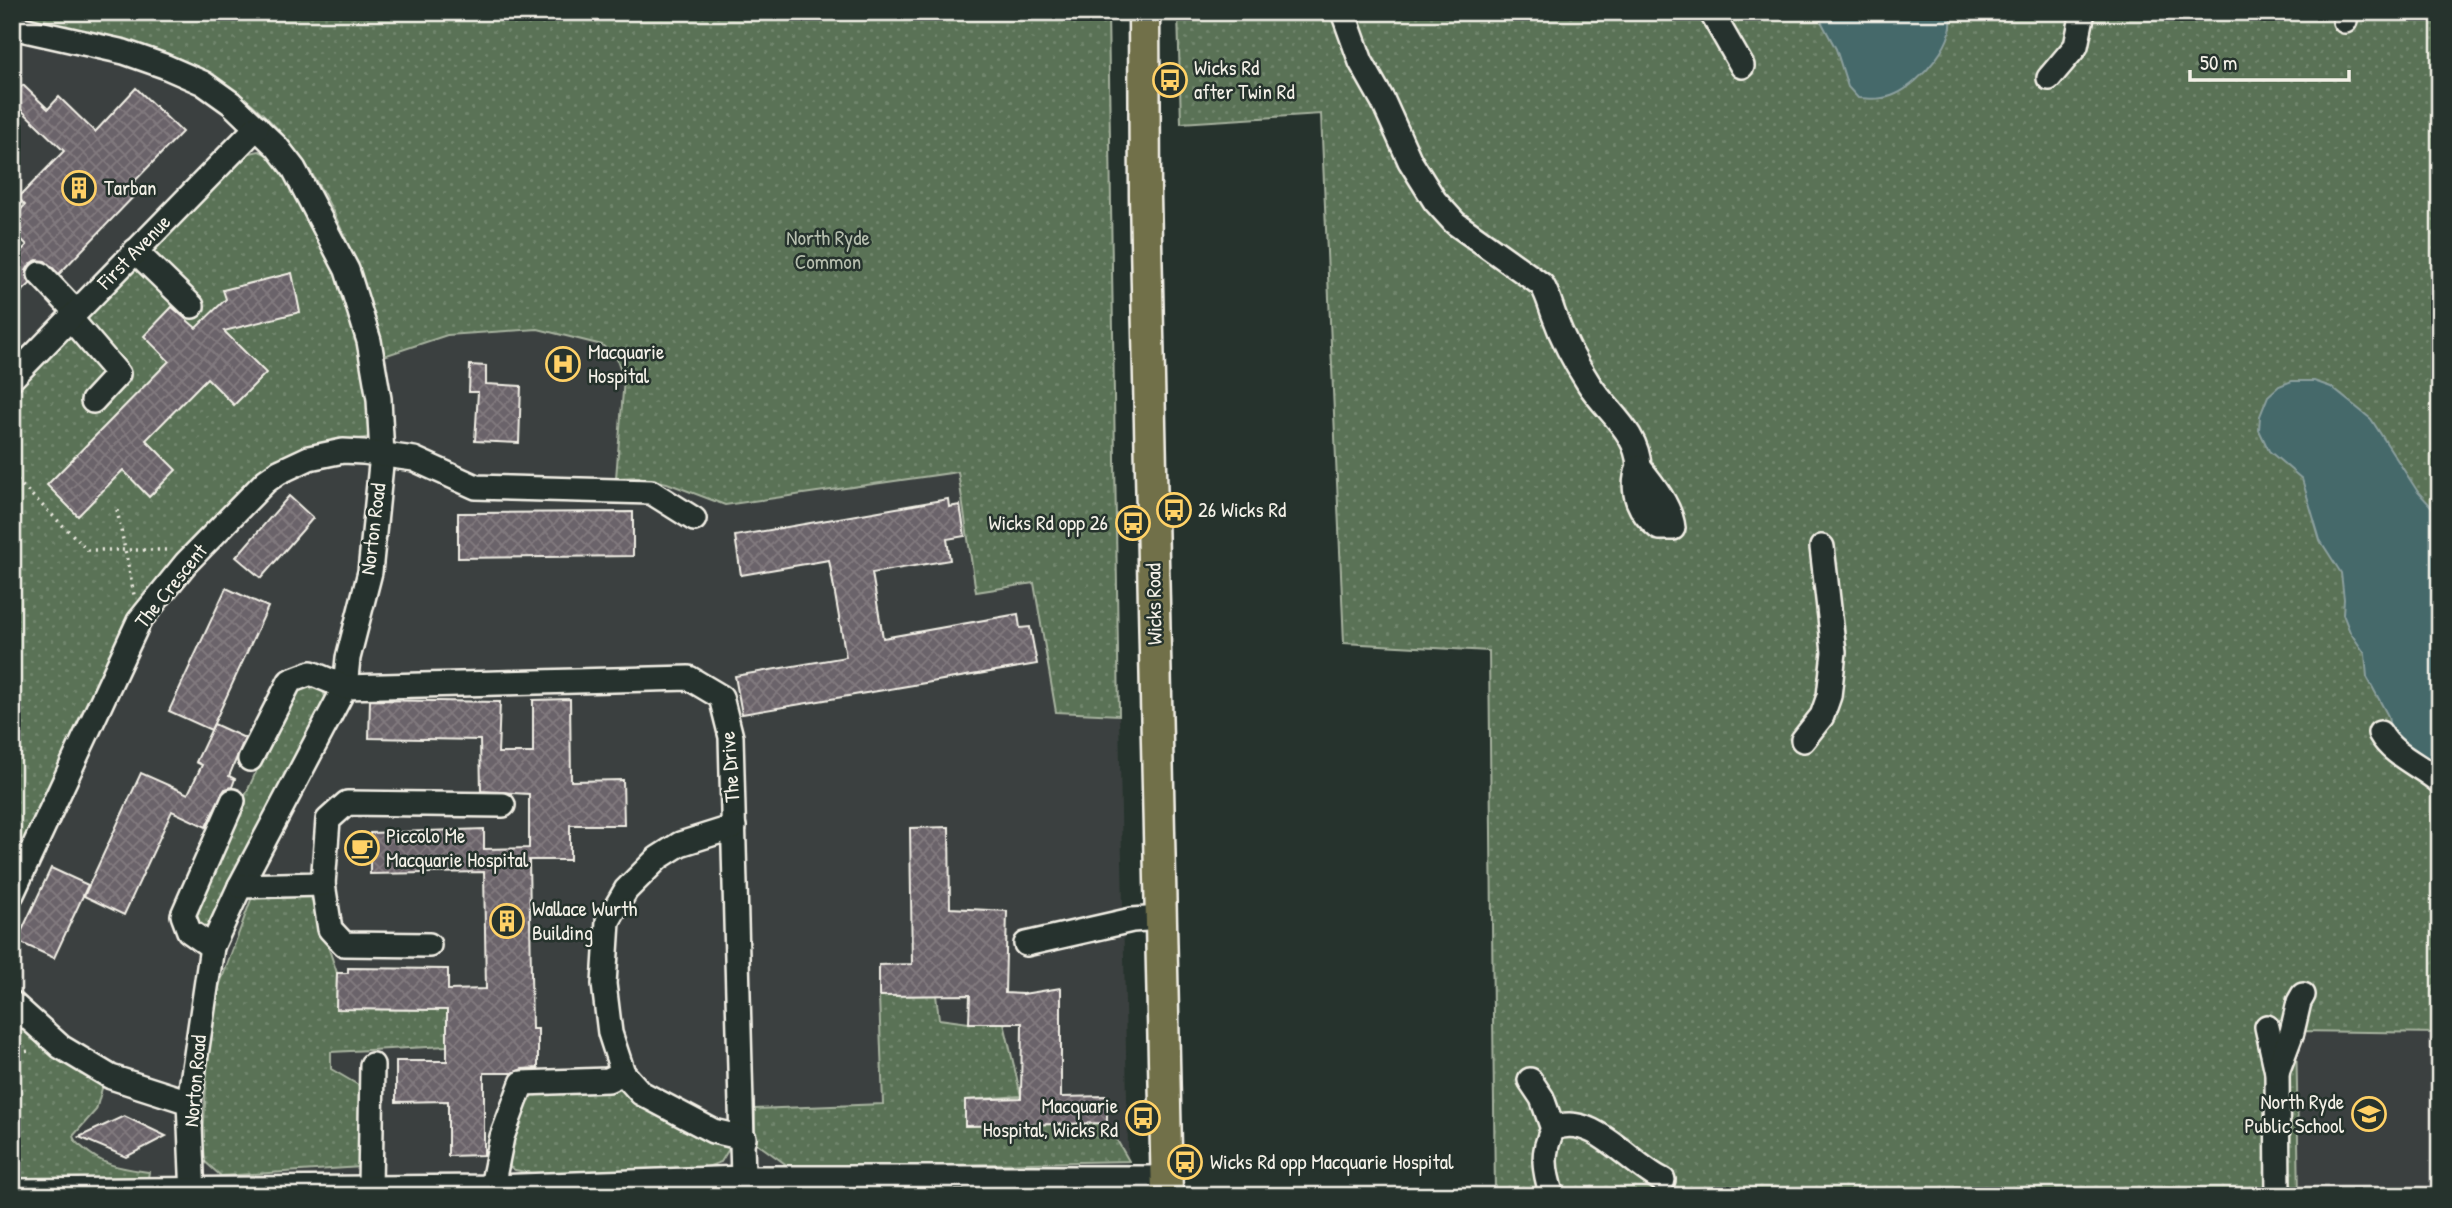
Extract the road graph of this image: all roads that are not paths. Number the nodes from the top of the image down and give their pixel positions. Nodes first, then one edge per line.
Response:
1 (1144, 12) edge
2 (1343, 12) edge
3 (1711, 12) edge
4 (2083, 12) edge
5 (12, 27) edge
6 (1742, 66) dead end
7 (2049, 78) dead end
8 (257, 127) junction
9 (135, 251) junction
10 (40, 274) dead end
11 (192, 306) dead end
12 (73, 315) junction
13 (12, 378) edge
14 (93, 401) dead end
15 (382, 455) junction
16 (1639, 467) dead end
17 (694, 519) dead end
18 (1822, 547) dead end
19 (345, 687) junction
20 (2380, 733) dead end
21 (1802, 740) dead end
22 (250, 759) dead end
23 (2440, 782) edge
24 (233, 802) dead end
25 (503, 805) dead end
26 (734, 827) junction
27 (323, 884) junction
28 (240, 886) junction
29 (12, 894) edge
30 (1161, 918) junction
31 (1026, 944) dead end
32 (429, 945) dead end
33 (212, 947) junction
34 (2303, 995) dead end
35 (12, 1003) edge
36 (2267, 1027) dead end
37 (372, 1065) dead end
38 (2277, 1072) junction
39 (623, 1073) junction
40 (1530, 1080) dead end
41 (189, 1101) junction
42 (1553, 1129) junction
43 (744, 1138) junction
44 (743, 1178) junction
45 (1663, 1180) dead end
46 (370, 1187) junction
47 (492, 1187) junction
48 (1167, 1187) edge
49 (12, 1191) edge
50 (193, 1192) edge
51 (1552, 1196) edge
52 (2278, 1196) edge

1 - 30 main road, Wicks Road
2 - 16 lane
3 - 6 lane
4 - 7 lane
5 - 8 lane, Norton Road
8 - 9 lane, First Avenue
8 - 15 lane, Norton Road
9 - 11 lane
9 - 12 lane, First Avenue
10 - 12 lane
12 - 13 lane, First Avenue
12 - 14 lane
15 - 17 lane, The Crescent
15 - 19 lane, Norton Road
15 - 29 lane, The Crescent
18 - 21 lane
19 - 22 lane
19 - 26 lane, The Drive
19 - 28 lane, Norton Road
20 - 23 lane
24 - 33 lane
25 - 27 lane
26 - 39 lane
26 - 43 lane, The Drive
27 - 28 lane
27 - 32 lane
28 - 33 lane, Norton Road
30 - 31 lane
30 - 48 main road, Wicks Road
33 - 41 lane, Norton Road
34 - 38 lane
35 - 41 lane
36 - 38 lane
37 - 46 lane
38 - 52 lane
39 - 43 lane
39 - 47 lane
40 - 42 lane
41 - 50 lane, Norton Road
42 - 45 lane
42 - 51 lane
43 - 44 lane, The Drive
44 - 47 lane
44 - 48 lane
46 - 47 lane
46 - 50 lane
49 - 50 lane

